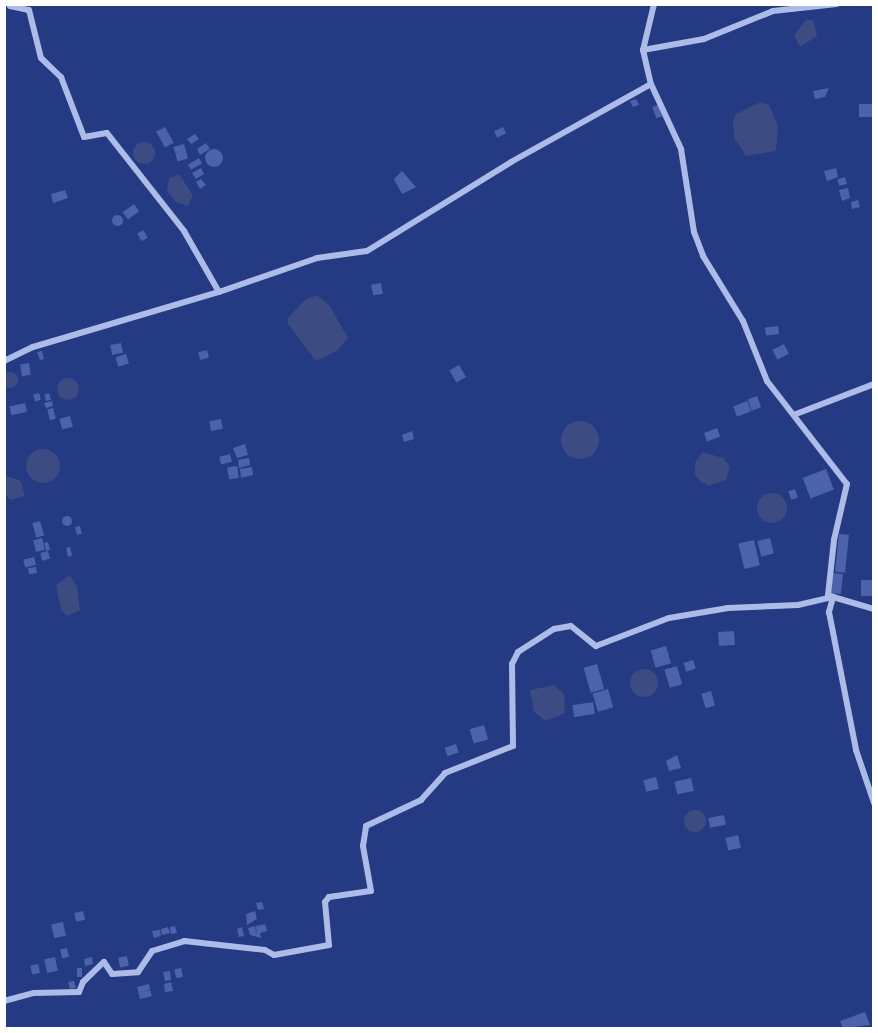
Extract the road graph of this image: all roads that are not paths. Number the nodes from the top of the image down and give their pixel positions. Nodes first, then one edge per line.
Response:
1 (654, 4) edge
2 (837, 4) edge
3 (10, 6) dead end
4 (643, 50) junction
5 (651, 84) junction
6 (219, 292) junction
7 (4, 361) edge
8 (873, 384) edge
9 (796, 414) junction
10 (833, 597) junction
11 (873, 609) edge
12 (873, 803) edge
13 (4, 1001) edge

1 - 4 street
2 - 4 street
3 - 6 street
4 - 5 street
5 - 6 street
5 - 9 street
6 - 7 street
8 - 9 street
9 - 10 street
10 - 11 street
10 - 12 street
10 - 13 street

